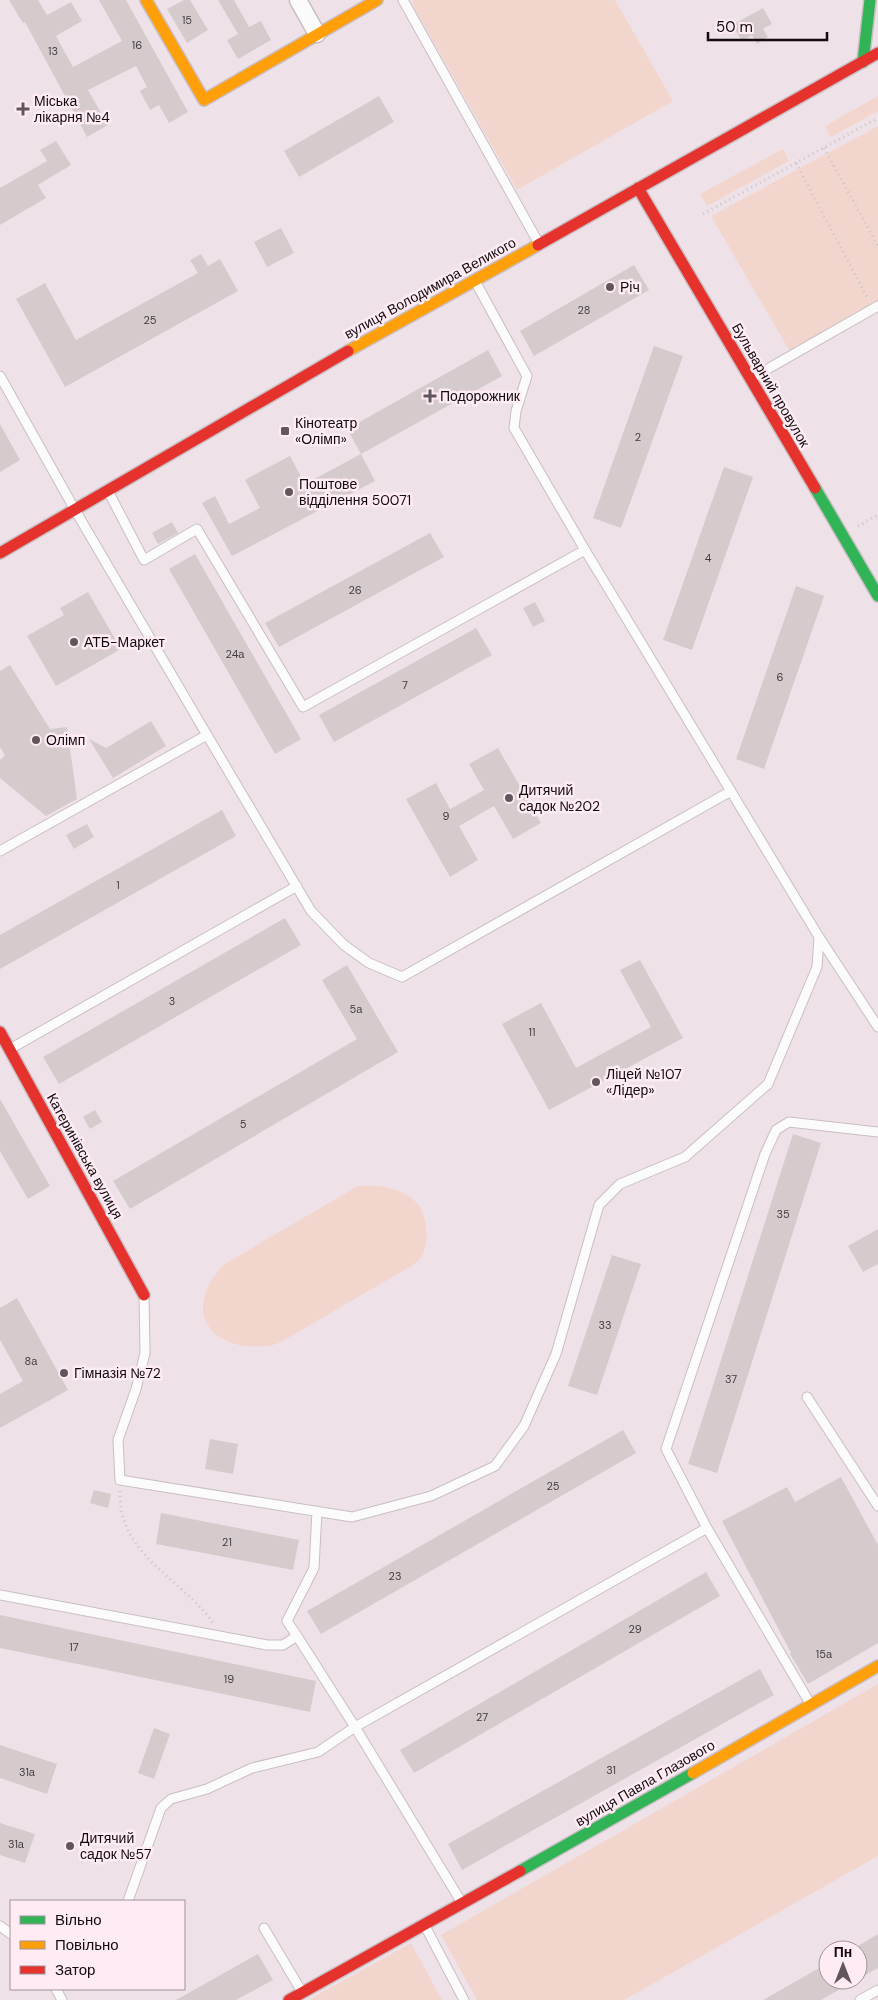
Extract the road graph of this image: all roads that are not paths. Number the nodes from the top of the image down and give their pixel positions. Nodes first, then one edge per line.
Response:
1 (146, 0) edge
2 (298, 0) edge
3 (377, 0) edge
4 (402, 0) edge
5 (870, 0) edge
6 (317, 34) junction
7 (878, 53) edge
8 (863, 62) junction
9 (638, 188) junction
10 (539, 244) junction
11 (474, 280) junction
12 (875, 307) edge
13 (0, 376) edge
14 (750, 379) junction
15 (108, 490) junction
16 (75, 510) junction
17 (584, 550) junction
18 (0, 553) edge
19 (878, 596) edge
20 (206, 735) junction
21 (731, 791) junction
22 (0, 852) edge
23 (296, 886) junction
24 (819, 937) junction
25 (878, 1027) edge
26 (0, 1032) edge
27 (10, 1049) junction
28 (878, 1132) edge
29 (144, 1295) joint
30 (807, 1397) dead end
31 (878, 1506) edge
32 (317, 1511) junction
33 (707, 1528) junction
34 (0, 1594) edge
35 (297, 1636) junction
36 (878, 1666) edge
37 (811, 1705) junction
38 (355, 1727) junction
39 (128, 1900) edge
40 (462, 1903) junction
41 (425, 1925) junction
42 (264, 1928) dead end
43 (878, 1990) edge
44 (303, 1992) junction
45 (289, 2000) edge
46 (464, 2000) edge
47 (860, 2000) edge

1 - 6 street
2 - 6 street
3 - 6 street
4 - 10 lane
5 - 8 street
7 - 8 street, вулиця Володимира Великого
8 - 9 street, вулиця Володимира Великого
9 - 10 street, вулиця Володимира Великого
9 - 14 street, Бульварний провулок
10 - 11 street, вулиця Володимира Великого
11 - 15 street, вулиця Володимира Великого
11 - 17 lane
12 - 14 lane
13 - 16 lane
14 - 19 street, Бульварний провулок
15 - 16 street, вулиця Володимира Великого
15 - 17 lane
16 - 18 street, вулиця Володимира Великого
16 - 20 lane
17 - 21 lane
20 - 22 lane
20 - 23 lane
21 - 23 lane
21 - 24 lane
23 - 27 lane
24 - 25 lane
24 - 32 lane
26 - 27 street, Катеринівська вулиця
27 - 29 street, Катеринівська вулиця
28 - 33 lane
29 - 32 lane
30 - 31 lane
32 - 35 lane
33 - 37 lane
33 - 38 lane
34 - 35 lane
35 - 38 lane
36 - 37 street, вулиця Павла Глазового
37 - 40 street, вулиця Павла Глазового
38 - 39 lane
38 - 40 lane
40 - 41 street, вулиця Павла Глазового
41 - 44 street, вулиця Павла Глазового
41 - 46 lane
42 - 44 lane
43 - 47 lane
44 - 45 street, вулиця Павла Глазового

